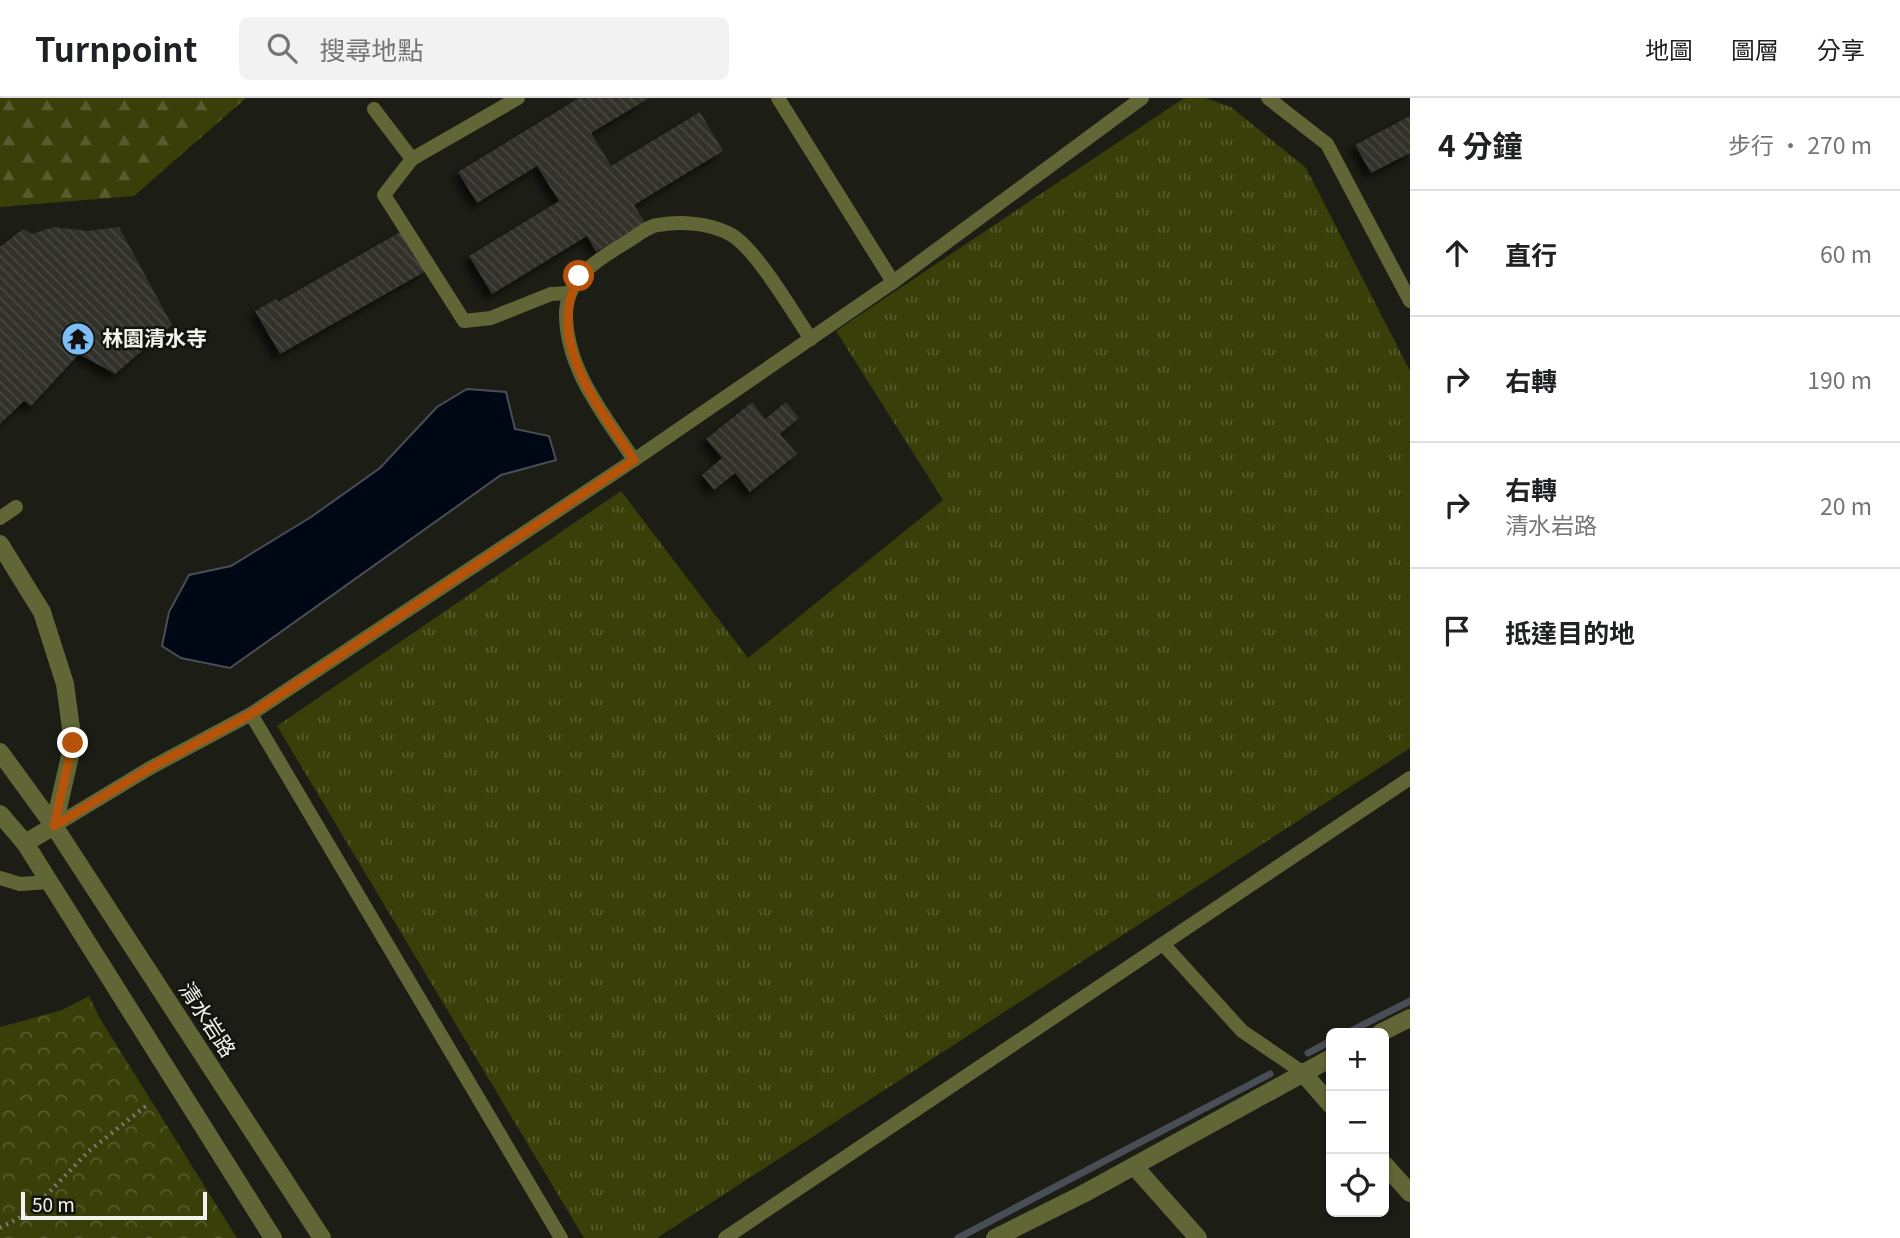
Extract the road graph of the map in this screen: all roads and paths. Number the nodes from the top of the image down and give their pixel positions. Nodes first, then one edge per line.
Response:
1 (518, 98) edge
2 (778, 98) edge
3 (1142, 98) edge
4 (1268, 98) edge
5 (374, 109) dead end
6 (412, 159) junction
7 (893, 282) junction
8 (570, 293) junction
9 (1410, 301) edge
10 (811, 339) junction
11 (634, 460) junction
12 (16, 506) dead end
13 (0, 517) edge
14 (0, 544) edge
15 (251, 714) junction
16 (0, 752) edge
17 (1410, 778) edge
18 (0, 814) edge
19 (54, 826) junction
20 (25, 843) junction
21 (0, 878) edge
22 (49, 882) junction
23 (1163, 944) junction
24 (1410, 1018) edge
25 (1389, 1028) edge
26 (1326, 1060) edge
27 (1302, 1072) junction
28 (1326, 1099) edge
29 (146, 1106) dead end
30 (1134, 1166) junction
31 (1389, 1170) edge
32 (1410, 1194) edge
33 (0, 1228) edge
34 (273, 1238) edge
35 (322, 1238) edge
36 (561, 1238) edge
37 (725, 1238) edge
38 (995, 1238) edge
39 (1198, 1238) edge

1 - 6 lane
2 - 7 lane
3 - 7 lane
4 - 9 lane
5 - 6 lane
6 - 8 lane
7 - 10 lane
8 - 10 lane
8 - 11 lane
10 - 11 lane
11 - 15 lane
12 - 13 lane
14 - 19 street
15 - 19 lane
15 - 36 lane
16 - 19 street, 清水岩路
17 - 23 lane
18 - 20 street
19 - 20 street
19 - 35 street, 清水岩路
20 - 22 street
21 - 22 lane
22 - 34 street
23 - 27 lane
23 - 37 lane
24 - 25 street
26 - 27 street
27 - 28 street
27 - 30 street
29 - 33 path
30 - 38 street
30 - 39 street
31 - 32 street

